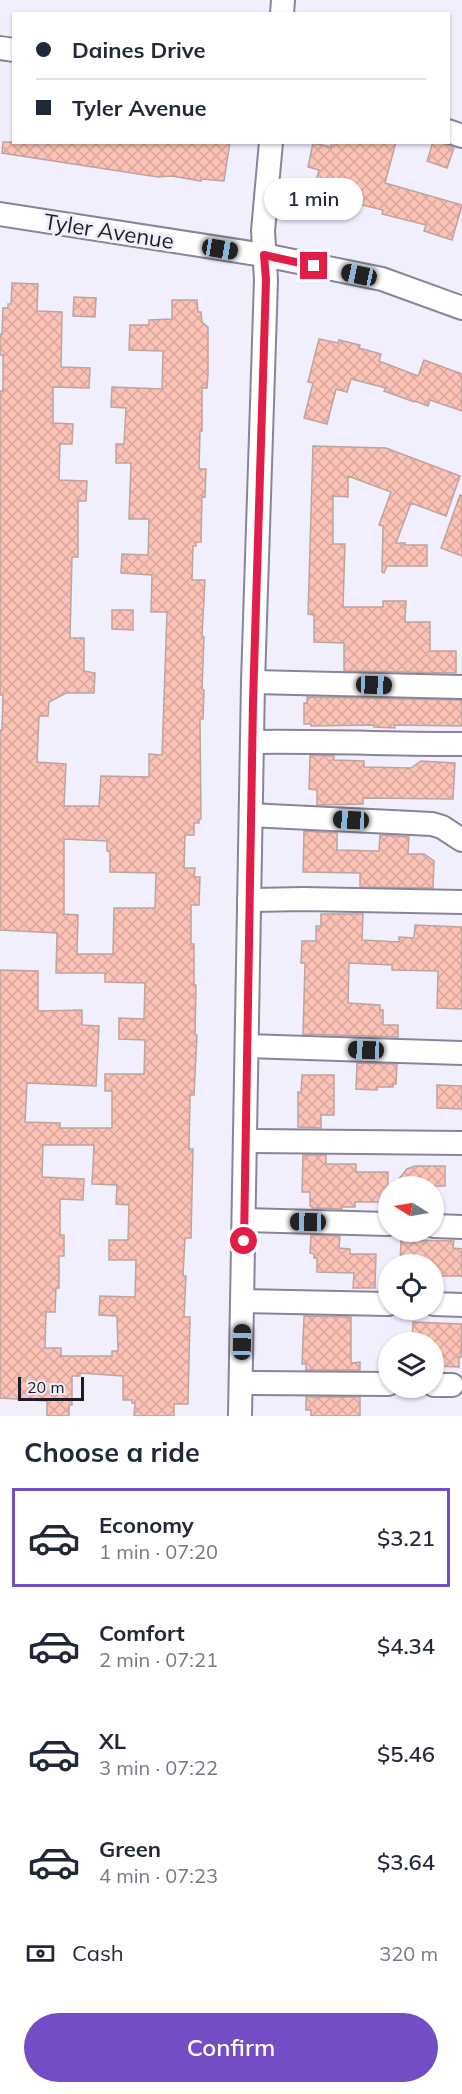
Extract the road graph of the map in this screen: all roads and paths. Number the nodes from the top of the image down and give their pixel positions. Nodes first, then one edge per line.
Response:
1 (271, 144) edge
2 (0, 214) edge
3 (264, 255) junction
4 (462, 308) edge
5 (253, 682) junction
6 (462, 687) edge
7 (252, 742) junction
8 (462, 744) edge
9 (251, 815) junction
10 (462, 840) edge
11 (249, 900) junction
12 (462, 902) edge
13 (247, 1046) junction
14 (462, 1053) edge
15 (246, 1141) junction
16 (462, 1143) edge
17 (245, 1220) junction
18 (378, 1224) edge
19 (444, 1226) edge
20 (462, 1227) edge
21 (243, 1301) junction
22 (378, 1304) edge
23 (444, 1304) edge
24 (462, 1305) edge
25 (241, 1383) junction
26 (378, 1384) edge
27 (240, 1416) edge

1 - 3 street
2 - 3 street, Tyler Avenue
3 - 4 street, Tyler Avenue
3 - 5 street
5 - 6 street
5 - 7 street
7 - 8 street
7 - 9 street
9 - 10 street
9 - 11 street
11 - 12 street
11 - 13 street
13 - 14 street
13 - 15 street
15 - 16 street
15 - 17 street
17 - 18 street
17 - 21 street
19 - 20 street
21 - 22 street
21 - 25 street
23 - 24 street
25 - 26 street
25 - 27 street

